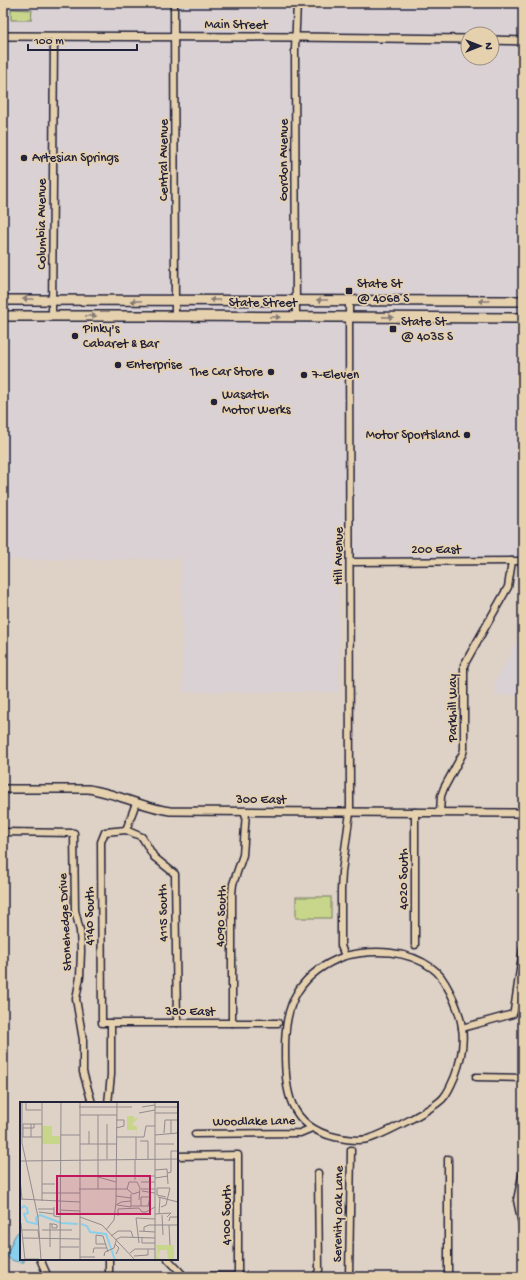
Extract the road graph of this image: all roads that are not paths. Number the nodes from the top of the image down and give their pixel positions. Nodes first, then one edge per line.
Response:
1 (174, 3) edge
2 (297, 3) edge
3 (3, 36) edge
4 (54, 36) junction
5 (174, 37) junction
6 (296, 37) junction
7 (460, 39) edge
8 (500, 40) edge
9 (523, 40) edge
10 (52, 299) junction
11 (3, 300) edge
12 (175, 300) junction
13 (296, 300) junction
14 (349, 300) junction
15 (523, 301) edge
16 (3, 316) edge
17 (52, 316) junction
18 (175, 316) junction
19 (349, 316) junction
20 (296, 317) junction
21 (523, 318) edge
22 (512, 561) junction
23 (523, 561) edge
24 (350, 562) junction
25 (3, 789) edge
26 (136, 803) junction
27 (246, 812) junction
28 (350, 812) junction
29 (415, 812) junction
30 (440, 812) junction
31 (523, 813) edge
32 (126, 830) junction
33 (3, 832) edge
34 (415, 945) dead end
35 (523, 949) edge
36 (345, 956) junction
37 (102, 1023) joint
38 (111, 1023) junction
39 (177, 1023) junction
40 (232, 1023) junction
41 (278, 1023) dead end
42 (462, 1028) junction
43 (476, 1077) dead end
44 (523, 1078) edge
45 (92, 1102) edge
46 (108, 1102) edge
47 (312, 1128) junction
48 (195, 1134) dead end
49 (351, 1150) dead end
50 (178, 1156) edge
51 (448, 1159) dead end
52 (523, 1171) edge
53 (318, 1173) dead end
54 (523, 1229) edge
55 (40, 1260) edge
56 (108, 1260) edge
57 (169, 1260) edge
58 (109, 1271) dead end
59 (184, 1276) edge
60 (48, 1277) edge
61 (316, 1277) edge
62 (349, 1277) edge
63 (448, 1277) edge

1 - 5 street, Central Avenue
2 - 6 street, Gordon Avenue
3 - 4 street, Main Street
4 - 5 street, Main Street
4 - 10 street, Columbia Avenue
5 - 6 street, Main Street
5 - 12 street, Central Avenue
6 - 7 street, Main Street
6 - 13 street, Gordon Avenue
8 - 9 street
10 -> 11 main road, State Street
12 -> 10 main road, State Street
10 - 17 street, Columbia Avenue
13 -> 12 main road, State Street
12 - 18 street, Central Avenue
14 -> 13 main road, State Street
13 - 20 street, Gordon Avenue
15 -> 14 main road, State Street
14 - 19 street, Hill Avenue
16 - 17 main road, State Street
17 -> 18 main road, State Street
18 -> 20 main road, State Street
19 - 20 main road, State Street
19 -> 21 main road, State Street
19 - 24 street, Hill Avenue
22 - 23 street, 200 East
22 - 24 street, 200 East
22 - 30 street, Parkhill Way
24 - 28 street, Hill Avenue
25 - 26 street, 300 East
26 - 27 street, 300 East
26 - 32 street
27 - 28 street, 300 East
27 - 40 street, 4090 South
28 - 29 street, 300 East
28 - 36 street, Hill Avenue
29 - 30 street, 300 East
29 - 34 street, 4020 South
30 - 31 street, 300 East
32 - 37 street, 4140 South
32 - 39 street, 4115 South
33 - 45 street, Stonehedge Drive
35 - 42 street
36 - 42 street
36 - 47 street
37 - 38 street, 380 East
38 - 39 street, 380 East
38 - 46 street
39 - 40 street, 380 East
40 - 41 street, 380 East
42 - 47 street
43 - 44 street
47 - 48 street, Woodlake Lane
49 - 62 street, Serenity Oak Lane
50 - 59 street, 4100 South
51 - 63 street
52 - 54 street
53 - 61 street
55 - 60 street
56 - 58 street
57 - 59 street

